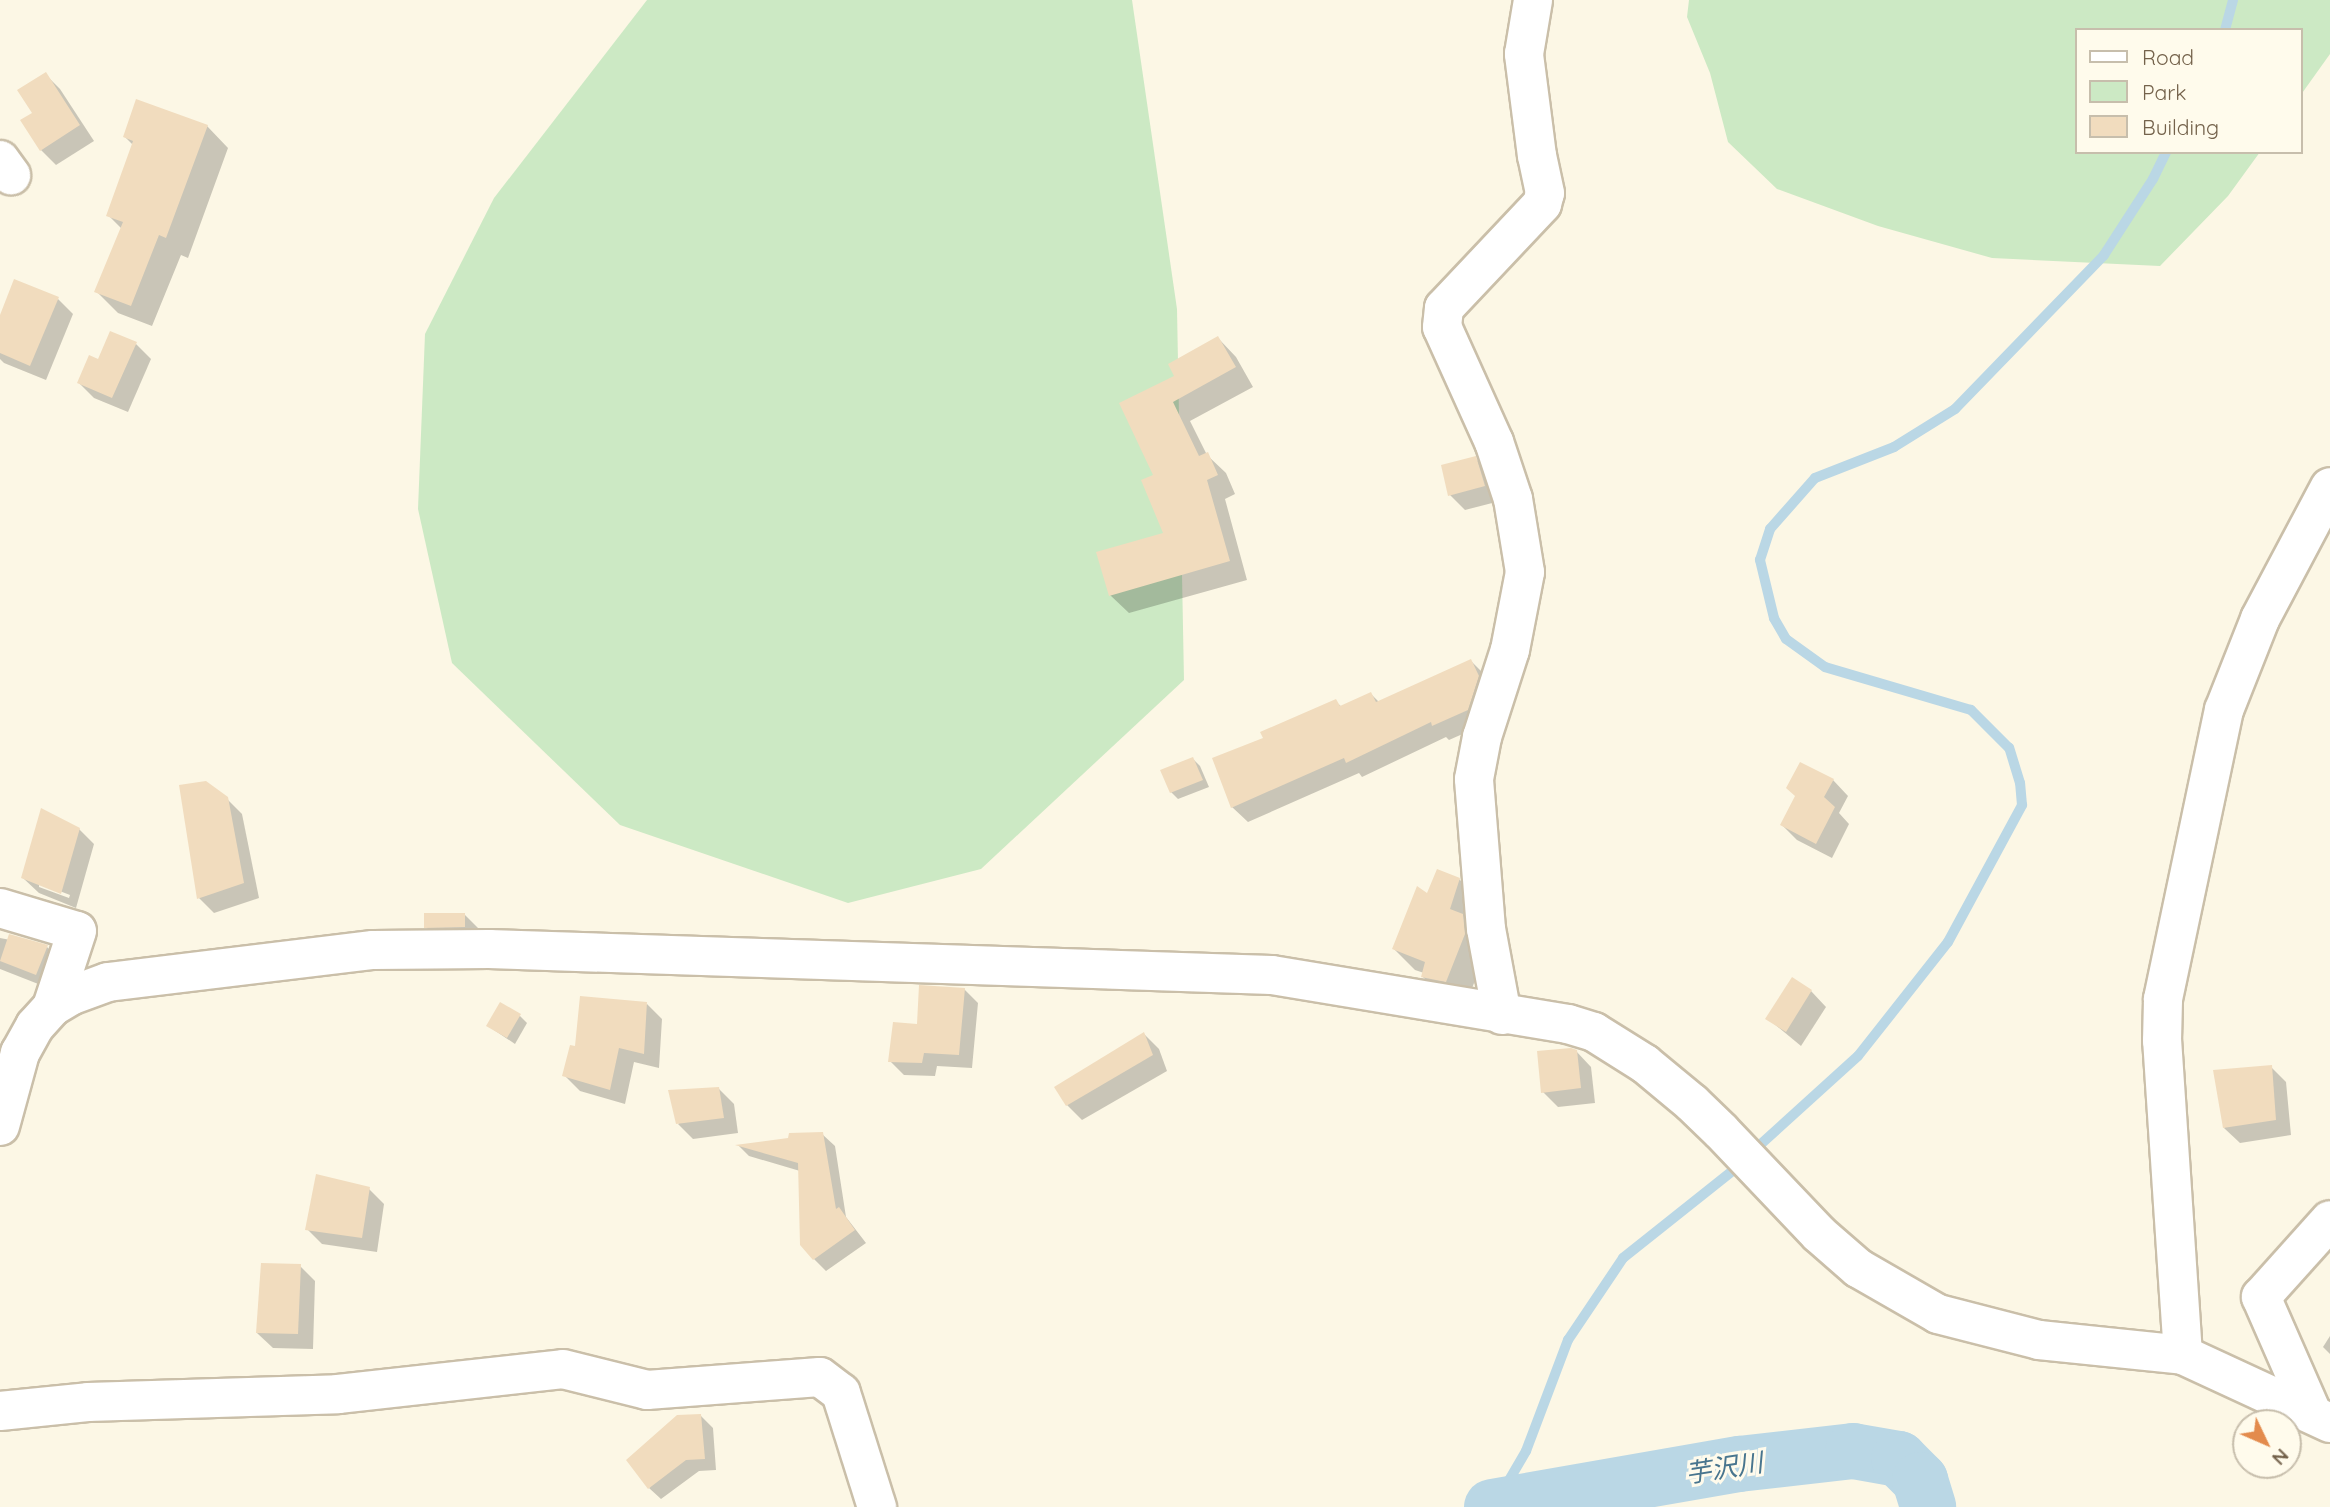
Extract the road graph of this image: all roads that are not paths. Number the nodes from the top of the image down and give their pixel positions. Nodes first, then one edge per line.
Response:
1 (1533, 0) edge
2 (2330, 487) edge
3 (0, 908) edge
4 (52, 1007) junction
5 (1502, 1015) junction
6 (0, 1126) edge
7 (2330, 1220) edge
8 (2183, 1355) junction
9 (0, 1411) edge
10 (2321, 1418) edge
11 (877, 1507) edge

1 - 5 street
2 - 8 street
3 - 4 street
4 - 5 street
4 - 6 street
5 - 8 street
7 - 10 street
8 - 10 street
9 - 11 street

